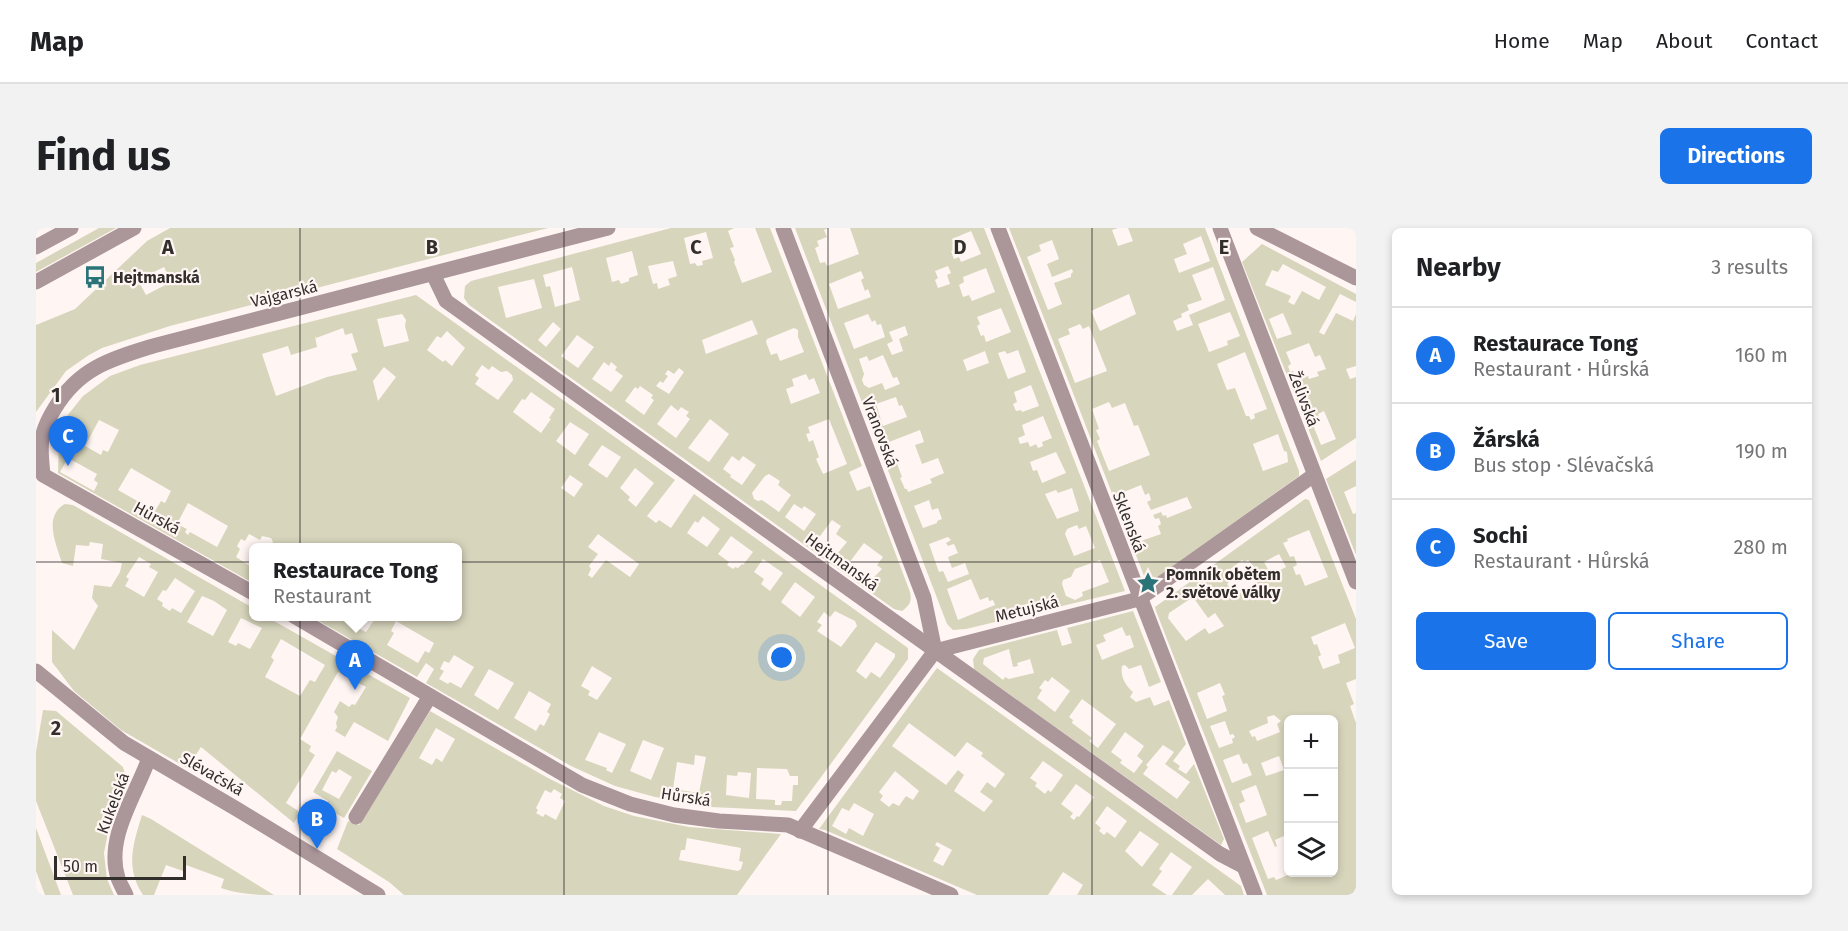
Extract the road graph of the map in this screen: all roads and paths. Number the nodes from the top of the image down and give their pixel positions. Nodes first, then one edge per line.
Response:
1 (71, 228) edge
2 (134, 228) edge
3 (608, 228) edge
4 (783, 228) edge
5 (998, 228) edge
6 (1220, 228) edge
7 (1257, 228) edge
8 (36, 247) edge
9 (433, 274) junction
10 (1356, 278) edge
11 (36, 282) edge
12 (43, 475) joint
13 (1314, 476) junction
14 (1356, 582) edge
15 (249, 591) edge
16 (1139, 599) junction
17 (302, 621) edge
18 (935, 651) junction
19 (36, 671) edge
20 (430, 696) junction
21 (149, 758) junction
22 (356, 817) dead end
23 (800, 831) junction
24 (1244, 866) junction
25 (126, 895) edge
26 (378, 895) edge
27 (951, 895) edge
28 (1255, 895) edge

1 - 8 street
2 - 11 street
3 - 9 street, Vajgarská
4 - 18 street, Vranovská
5 - 16 street, Sklenská
6 - 13 street, Želivská
7 - 10 street
9 - 12 street, Vajgarská
9 - 18 street, Hejtmanská
12 - 15 street, Hůrská
13 - 14 street, Želivská
13 - 16 street, Metujská
16 - 18 street, Metujská
16 - 24 street, Sklenská
17 - 20 street, Hůrská
18 - 23 street
18 - 24 street, Hejtmanská
19 - 21 street, Slévačská
20 - 22 street
20 - 23 street, Hůrská
21 - 25 street, Kukelská
21 - 26 street, Slévačská
23 - 27 street, Hůrská
24 - 28 street, Sklenská

